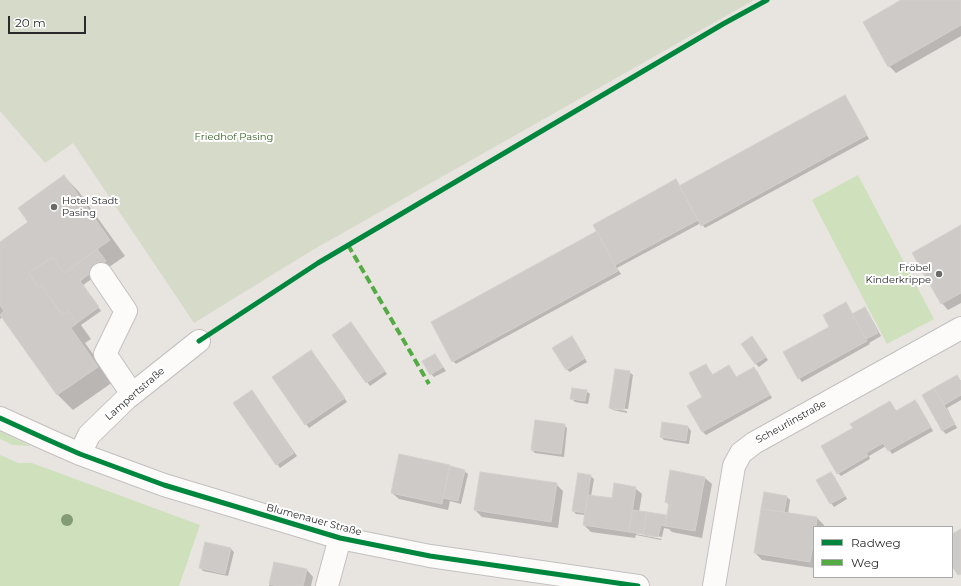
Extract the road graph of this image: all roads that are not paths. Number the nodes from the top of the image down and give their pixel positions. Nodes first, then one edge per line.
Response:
1 (102, 274) dead end
2 (961, 328) edge
3 (199, 341) dead end
4 (132, 394) junction
5 (0, 418) edge
6 (80, 454) junction
7 (340, 538) junction
8 (327, 586) edge
9 (638, 586) edge
10 (714, 586) edge

1 - 4 street
2 - 10 street, Scheurlinstraße
3 - 4 street, Lampertstraße
4 - 6 street, Lampertstraße
5 - 6 street, Blumenauer Straße
6 - 7 street, Blumenauer Straße
7 - 8 street
7 - 9 street, Blumenauer Straße

